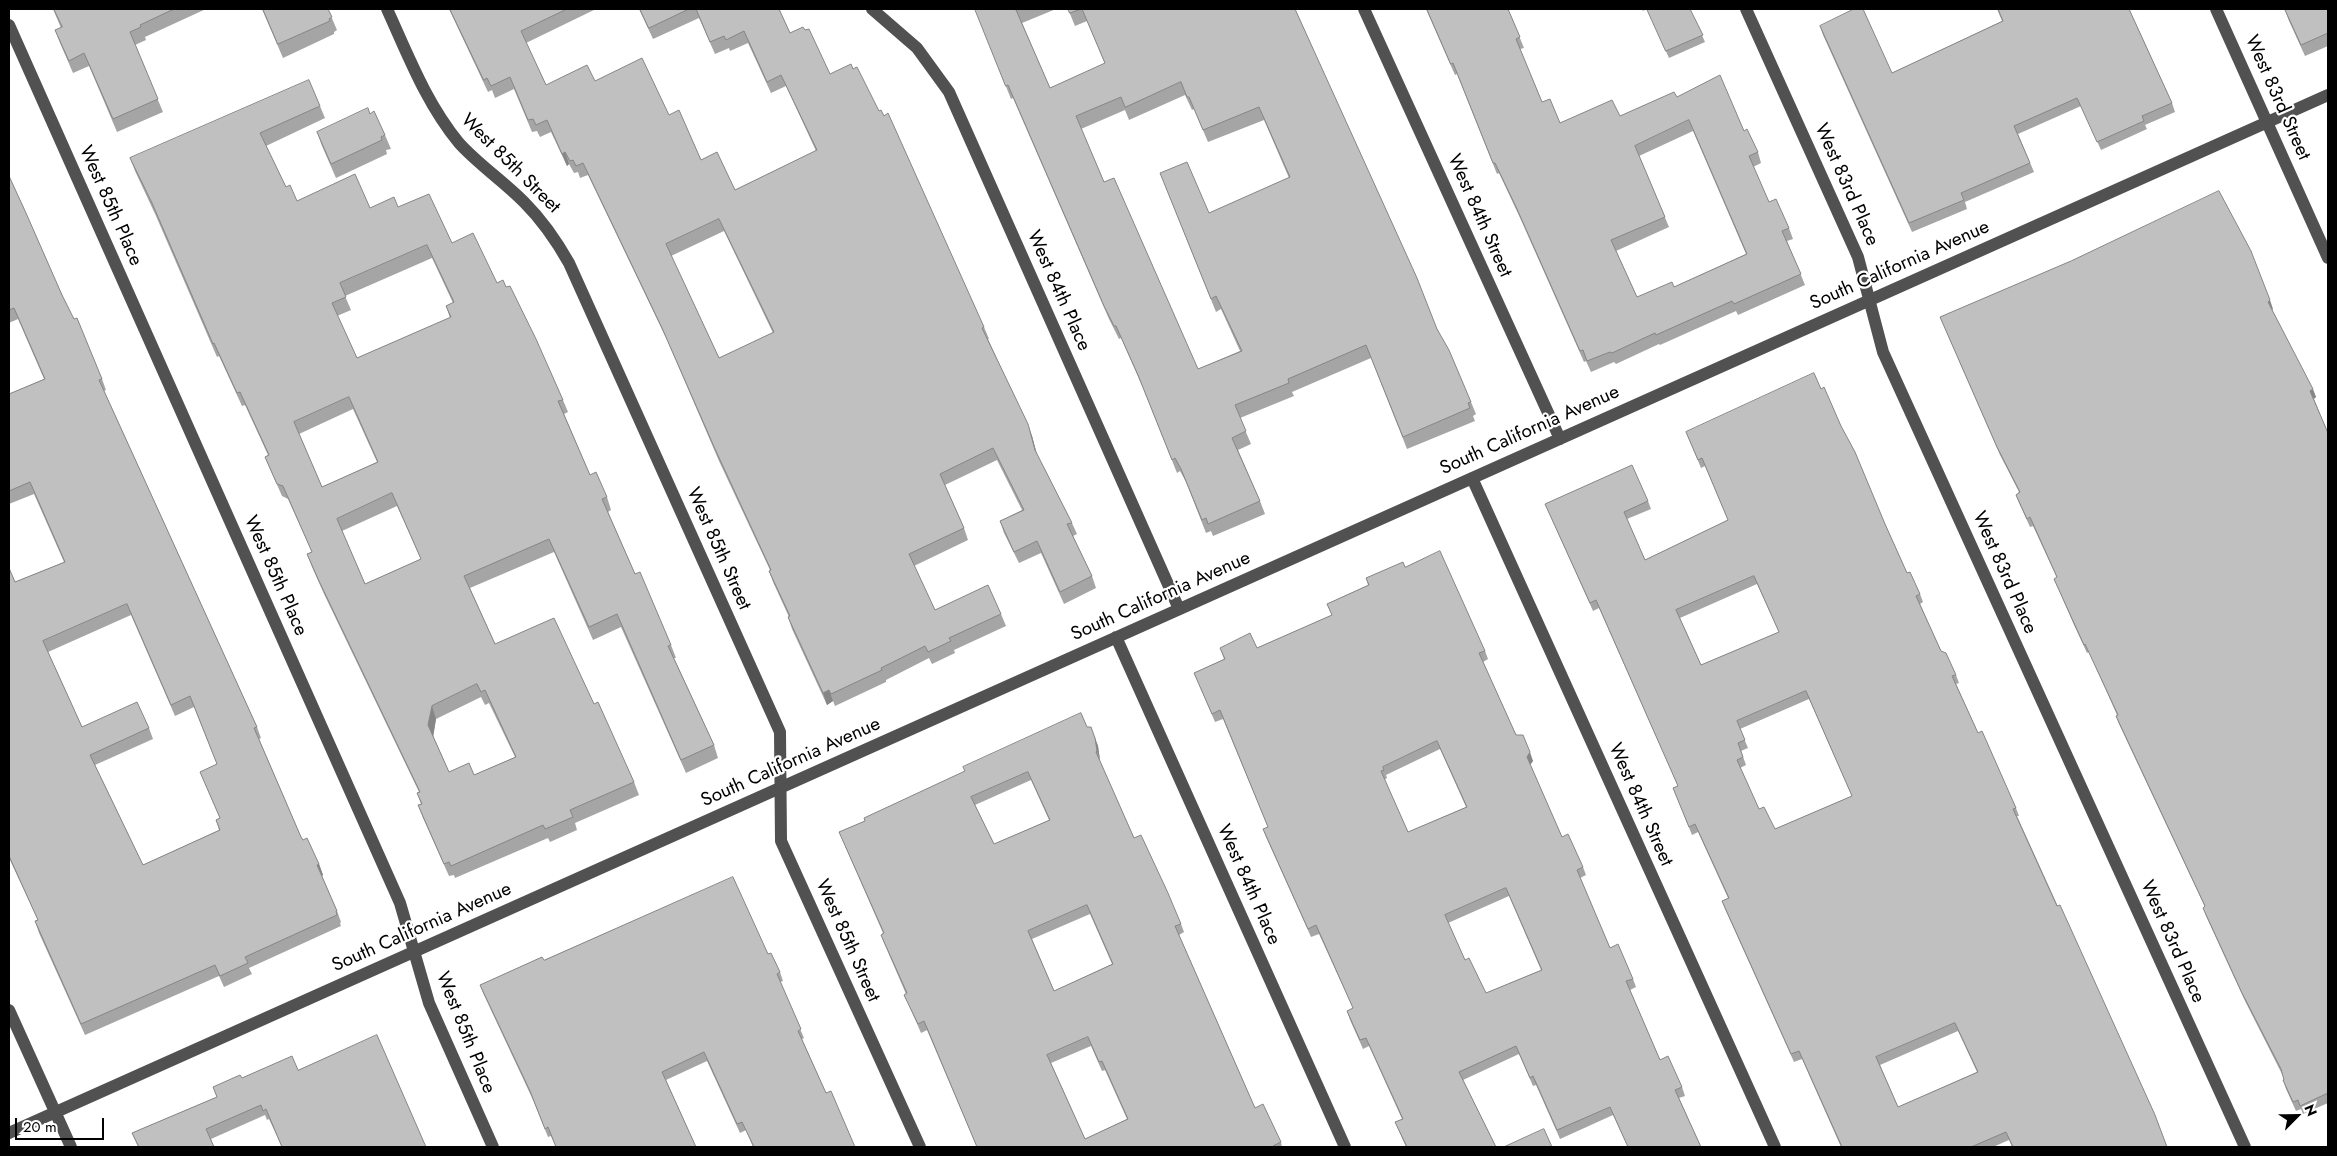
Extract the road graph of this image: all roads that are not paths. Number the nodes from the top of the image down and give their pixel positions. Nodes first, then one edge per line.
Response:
1 (387, 9) edge
2 (872, 9) edge
3 (1364, 9) edge
4 (1746, 9) edge
5 (2216, 9) edge
6 (9, 25) edge
7 (2328, 95) edge
8 (2267, 122) junction
9 (2328, 258) edge
10 (1870, 301) junction
11 (1560, 439) junction
12 (1472, 478) junction
13 (1179, 610) junction
14 (1116, 637) junction
15 (782, 787) junction
16 (414, 952) junction
17 (9, 1010) edge
18 (55, 1112) junction
19 (9, 1133) edge
20 (71, 1147) edge
21 (493, 1147) edge
22 (920, 1147) edge
23 (1345, 1147) edge
24 (1775, 1147) edge
25 (2245, 1147) edge

1 - 15 street, West 85th Street
2 - 13 street, West 84th Place
3 - 11 street, West 84th Street
4 - 10 street, West 83rd Place
5 - 8 street, West 83rd Street
6 - 16 street, West 85th Place
7 - 8 street, South California Avenue
8 - 9 street, West 83rd Street
8 - 10 street, South California Avenue
10 - 11 street, South California Avenue
10 - 25 street, West 83rd Place
11 - 12 street, South California Avenue
12 - 13 street, South California Avenue
12 - 24 street, West 84th Street
13 - 14 street, South California Avenue
14 - 15 street, South California Avenue
14 - 23 street, West 84th Place
15 - 16 street, South California Avenue
15 - 22 street, West 85th Street
16 - 18 street, South California Avenue
16 - 21 street, West 85th Place
17 - 18 street
18 - 19 street, South California Avenue
18 - 20 street

